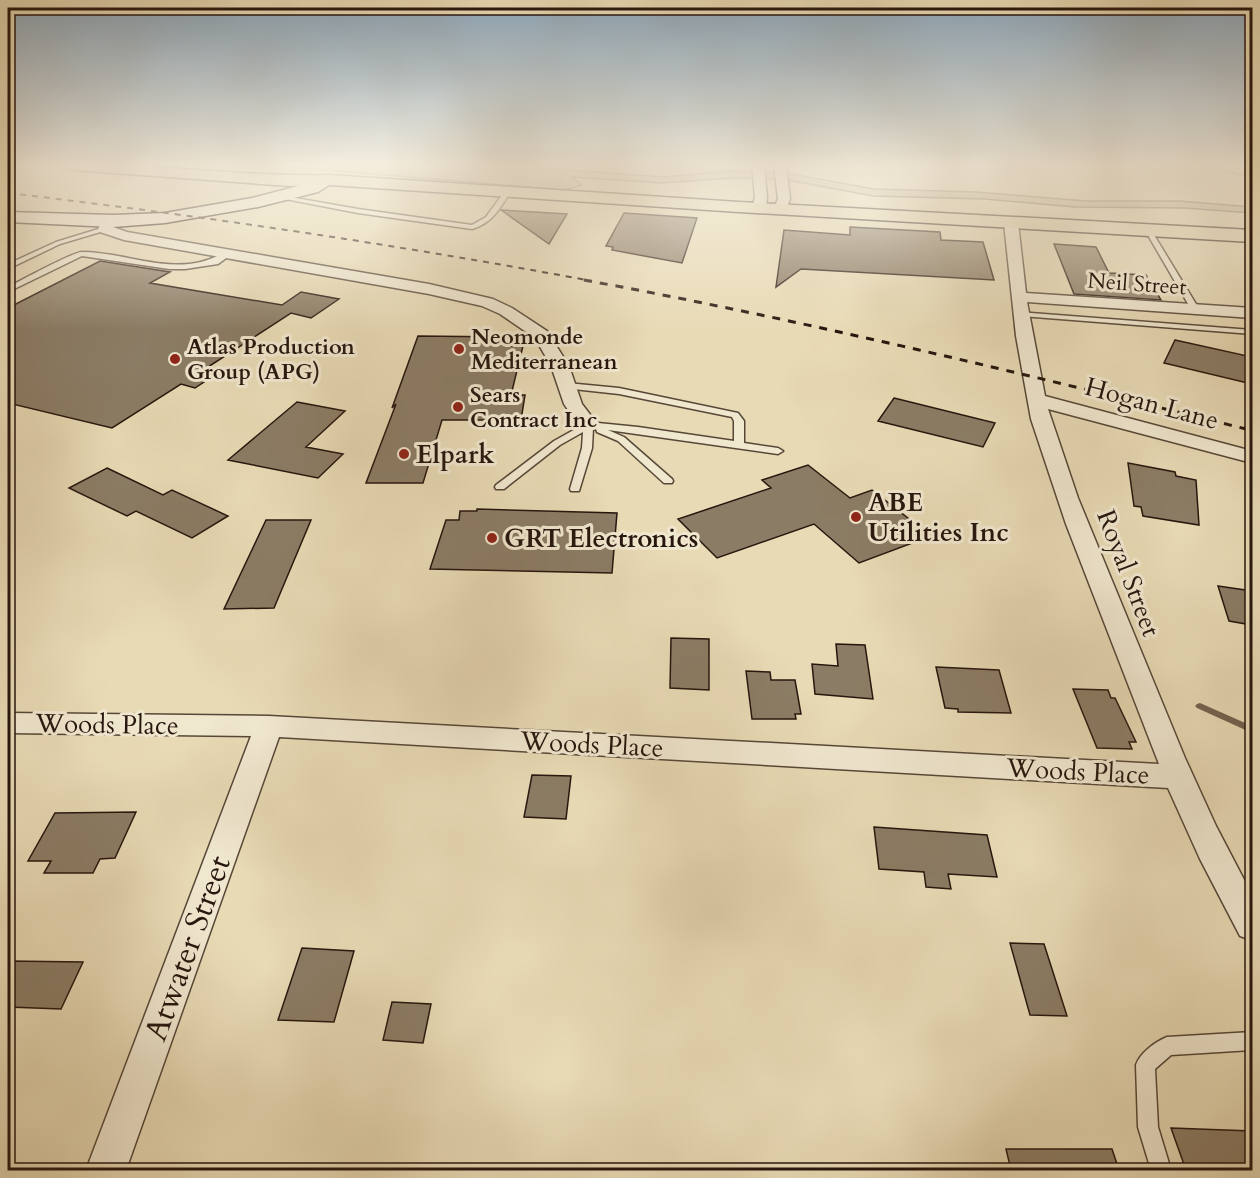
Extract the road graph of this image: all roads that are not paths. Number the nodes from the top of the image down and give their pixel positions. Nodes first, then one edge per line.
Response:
1 (45, 220) edge
2 (145, 220) edge
3 (427, 220) edge
4 (489, 220) edge
5 (957, 220) edge
6 (1011, 223) junction
7 (107, 225) junction
8 (1148, 230) junction
9 (1252, 236) edge
10 (229, 253) junction
11 (8, 267) edge
12 (8, 290) edge
13 (1082, 302) junction
14 (1020, 306) junction
15 (1195, 309) junction
16 (1252, 312) edge
17 (1087, 320) junction
18 (1252, 332) edge
19 (567, 386) junction
20 (1037, 400) junction
21 (588, 425) junction
22 (739, 445) junction
23 (778, 450) dead end
24 (1252, 457) edge
25 (668, 481) dead end
26 (500, 487) dead end
27 (575, 489) dead end
28 (8, 723) edge
29 (269, 726) junction
30 (1177, 777) junction
31 (1252, 926) edge
32 (1252, 1041) edge
33 (106, 1170) edge
34 (1161, 1170) edge

1 - 7 street
2 - 7 street
3 - 4 lane
5 - 6 main road
6 - 8 main road
6 - 14 street, Royal Street
7 - 10 street
7 - 11 lane
8 - 9 main road
8 - 15 lane
10 - 12 lane
10 - 19 street
13 - 14 street, Neil Street
13 - 15 street, Neil Street
13 - 17 lane
14 - 17 lane
14 - 20 street, Royal Street
15 - 16 street, Neil Street
17 - 18 lane
19 - 21 street
19 - 22 lane
20 - 24 street, Hogan Lane
20 - 30 street, Royal Street
21 - 22 lane
21 - 25 lane
21 - 26 lane
21 - 27 lane
22 - 23 lane
28 - 29 street, Woods Place
29 - 30 street, Woods Place
29 - 33 street, Atwater Street
30 - 31 street, Royal Street
32 - 34 lane

